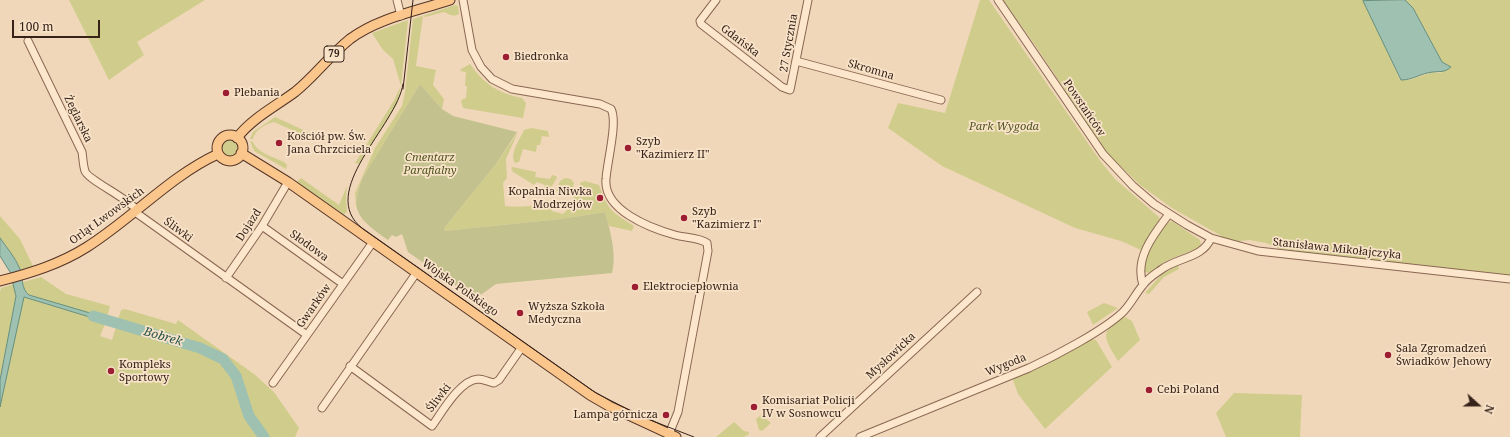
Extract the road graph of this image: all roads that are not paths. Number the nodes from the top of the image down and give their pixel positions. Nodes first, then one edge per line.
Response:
1 (397, 0) edge
2 (450, 0) edge
3 (464, 0) edge
4 (716, 0) edge
5 (808, 0) edge
6 (998, 0) edge
7 (401, 16) junction
8 (28, 41) dead end
9 (796, 61) junction
10 (790, 90) joint
11 (941, 100) dead end
12 (237, 138) junction
13 (218, 154) junction
14 (242, 154) junction
15 (288, 182) junction
16 (136, 211) junction
17 (1169, 214) junction
18 (262, 226) junction
19 (1211, 238) junction
20 (373, 242) junction
21 (416, 272) junction
22 (226, 278) junction
23 (1510, 279) edge
24 (0, 281) edge
25 (343, 284) junction
26 (1143, 285) junction
27 (977, 292) dead end
28 (307, 336) junction
29 (522, 347) junction
30 (350, 366) junction
31 (274, 383) dead end
32 (322, 408) dead end
33 (672, 435) edge
34 (820, 437) edge
35 (860, 437) edge

1 - 7 street
2 - 7 main road, 79
3 - 33 street, Wojska Polskiego
4 - 10 street, Gdańska
5 - 9 street, 27 Stycznia
6 - 17 street, Powstańców
7 - 12 main road, 79
8 - 16 street, Żeglarska
9 - 10 street, 27 Stycznia
9 - 11 street, Skromna
12 - 13 main road
12 - 14 main road
13 - 14 main road
13 - 16 main road, Orląt Lwowskich
14 - 15 main road, Wojska Polskiego
15 - 18 street, Dojazd
15 - 20 main road, Wojska Polskiego
16 - 22 street, Śliwki
16 - 24 main road, Orląt Lwowskich
17 - 19 street, Stanisława Mikołajczyka
17 - 26 street
18 - 22 street, Dojazd
18 - 25 street, Słodowa
19 - 23 street, Stanisława Mikołajczyka
19 - 26 street, Wygoda
20 - 21 main road, Wojska Polskiego
20 - 25 street, Gwarków
21 - 29 main road, Wojska Polskiego
21 - 30 street
22 - 28 street, Śliwki
25 - 28 street, Gwarków
26 - 35 street, Wygoda
27 - 34 street, Mysłowicka
28 - 31 street, Gwarków
29 - 30 street, Śliwki
29 - 33 main road, Wojska Polskiego
30 - 32 street

